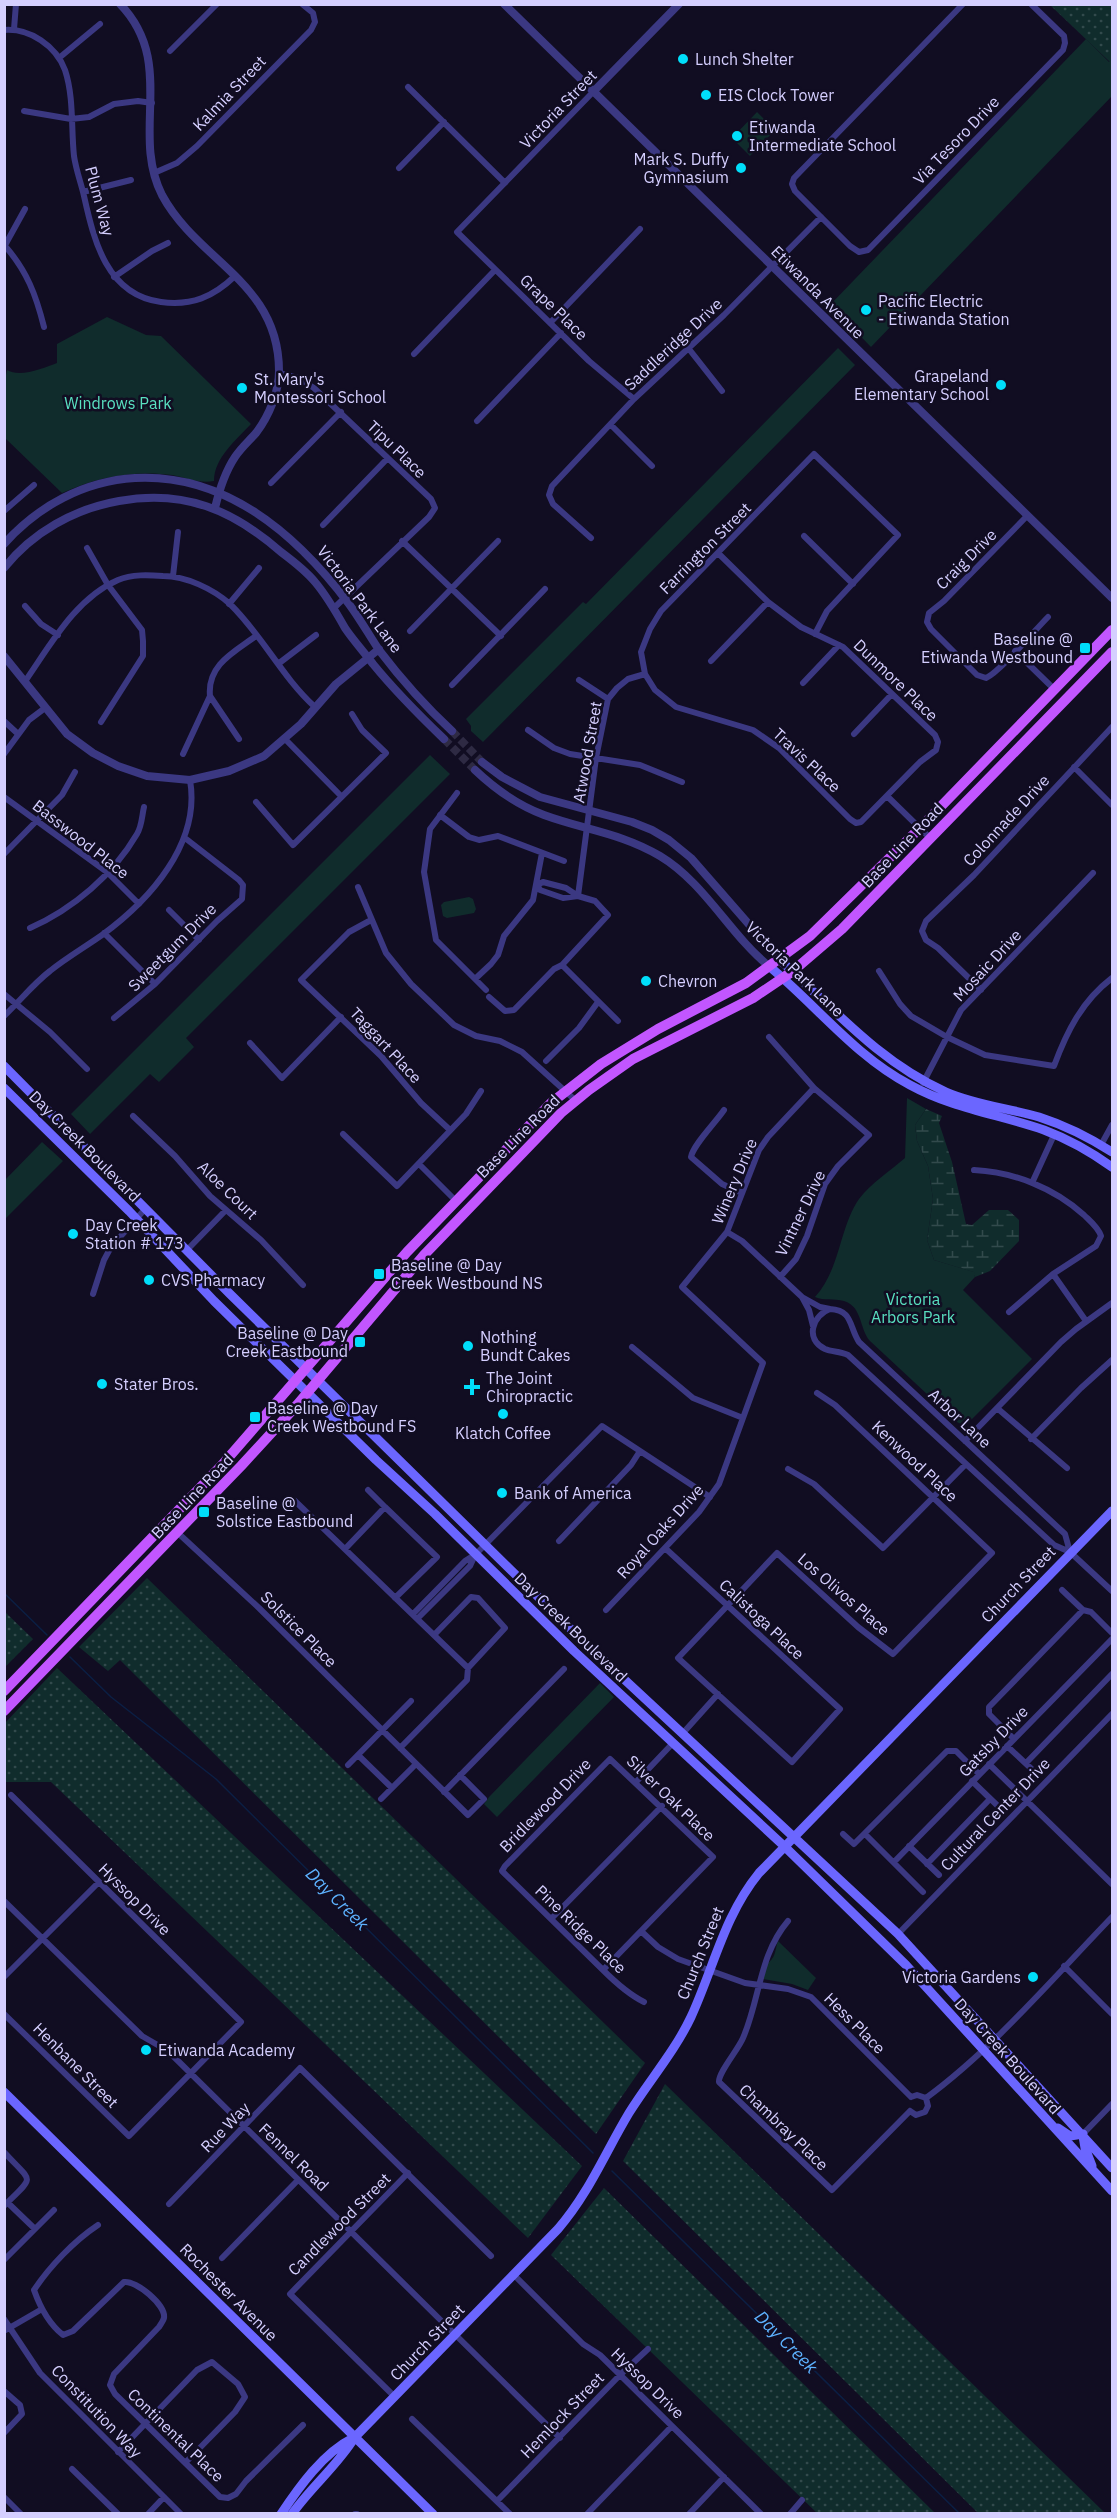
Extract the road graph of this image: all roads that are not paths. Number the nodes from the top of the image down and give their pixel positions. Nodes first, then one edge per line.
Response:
1 (16, 4) edge
2 (217, 4) edge
3 (302, 4) edge
4 (504, 4) edge
5 (679, 4) edge
6 (963, 4) edge
7 (1031, 4) edge
8 (124, 6) edge
9 (100, 24) dead end
10 (14, 29) junction
11 (4, 30) edge
12 (170, 51) dead end
13 (58, 58) junction
14 (408, 87) dead end
15 (593, 92) junction
16 (152, 103) junction
17 (24, 111) dead end
18 (71, 119) junction
19 (444, 122) junction
20 (399, 168) dead end
21 (154, 172) junction
22 (130, 180) dead end
23 (505, 183) junction
24 (83, 192) junction
25 (25, 209) dead end
26 (821, 216) junction
27 (640, 229) dead end
28 (457, 232) joint
29 (168, 243) dead end
30 (5, 247) edge
31 (772, 266) junction
32 (495, 270) junction
33 (235, 276) junction
34 (114, 277) junction
35 (550, 323) junction
36 (44, 327) dead end
37 (561, 333) junction
38 (689, 350) junction
39 (414, 354) dead end
40 (279, 373) junction
41 (722, 391) dead end
42 (634, 399) junction
43 (341, 412) junction
44 (477, 421) dead end
45 (611, 425) junction
46 (387, 459) junction
47 (652, 466) dead end
48 (272, 483) dead end
49 (34, 485) dead end
50 (219, 493) junction
51 (214, 508) junction
52 (4, 511) edge
53 (1027, 516) junction
54 (323, 525) dead end
55 (178, 532) dead end
56 (804, 536) dead end
57 (591, 538) dead end
58 (498, 541) dead end
59 (402, 542) junction
60 (4, 544) edge
61 (87, 548) dead end
62 (719, 554) junction
63 (4, 568) edge
64 (259, 568) dead end
65 (173, 576) junction
66 (853, 584) junction
67 (108, 585) junction
68 (451, 589) junction
69 (545, 589) dead end
70 (1113, 598) edge
71 (345, 599) junction
72 (768, 602) junction
73 (229, 604) junction
74 (25, 606) dead end
75 (334, 608) junction
76 (1048, 617) dead end
77 (1113, 630) edge
78 (410, 631) dead end
79 (815, 634) junction
80 (58, 635) junction
81 (315, 635) dead end
82 (256, 636) junction
83 (501, 636) junction
84 (839, 645) junction
85 (379, 649) junction
86 (1015, 651) junction
87 (1113, 652) edge
88 (4, 656) edge
89 (368, 657) junction
90 (711, 661) dead end
91 (278, 664) junction
92 (645, 674) junction
93 (26, 680) junction
94 (579, 680) dead end
95 (803, 683) dead end
96 (452, 685) dead end
97 (1054, 689) junction
98 (892, 694) junction
99 (210, 696) junction
100 (608, 699) junction
101 (315, 707) junction
102 (45, 708) junction
103 (352, 714) dead end
104 (4, 721) edge
105 (101, 723) dead end
106 (1113, 727) edge
107 (528, 730) dead end
108 (452, 731) tunnel mouth
109 (18, 734) junction
110 (854, 734) dead end
111 (239, 739) dead end
112 (285, 739) junction
113 (444, 740) tunnel mouth
114 (4, 754) edge
115 (183, 754) dead end
116 (596, 758) junction
117 (482, 762) tunnel mouth
118 (1074, 767) junction
119 (475, 770) tunnel mouth
120 (75, 772) dead end
121 (190, 780) junction
122 (682, 782) dead end
123 (457, 793) dead end
124 (341, 796) junction
125 (887, 796) junction
126 (4, 797) edge
127 (256, 802) dead end
128 (1113, 805) edge
129 (144, 807) dead end
130 (440, 815) junction
131 (588, 819) junction
132 (37, 823) junction
133 (920, 828) junction
134 (929, 837) junction
135 (185, 838) junction
136 (542, 853) junction
137 (4, 854) edge
138 (564, 861) dead end
139 (108, 872) junction
140 (1093, 873) dead end
141 (537, 885) junction
142 (358, 887) dead end
143 (578, 896) junction
144 (139, 904) junction
145 (169, 910) dead end
146 (371, 920) junction
147 (30, 928) dead end
148 (104, 933) junction
149 (199, 940) junction
150 (780, 960) junction
151 (562, 965) junction
152 (770, 967) junction
153 (879, 971) dead end
154 (788, 975) junction
155 (1113, 978) edge
156 (475, 980) junction
157 (155, 984) junction
158 (981, 990) junction
159 (4, 994) edge
160 (598, 1002) junction
161 (16, 1005) junction
162 (4, 1016) edge
163 (341, 1017) junction
164 (114, 1018) dead end
165 (618, 1021) dead end
166 (769, 1037) dead end
167 (947, 1037) junction
168 (250, 1043) dead end
169 (546, 1061) dead end
170 (4, 1066) edge
171 (87, 1069) dead end
172 (922, 1085) junction
173 (4, 1088) edge
174 (814, 1088) junction
175 (481, 1091) dead end
176 (565, 1091) junction
177 (575, 1100) junction
178 (724, 1110) dead end
179 (133, 1116) dead end
180 (1113, 1125) edge
181 (450, 1130) junction
182 (343, 1134) dead end
183 (1054, 1135) junction
184 (1101, 1145) junction
185 (1113, 1152) edge
186 (419, 1164) junction
187 (1113, 1167) edge
188 (974, 1170) dead end
189 (1032, 1183) junction
190 (742, 1193) junction
191 (455, 1200) junction
192 (146, 1208) junction
193 (226, 1210) junction
194 (446, 1210) junction
195 (136, 1218) junction
196 (727, 1232) junction
197 (187, 1250) junction
198 (415, 1265) junction
199 (1053, 1274) junction
200 (780, 1277) junction
201 (303, 1285) dead end
202 (93, 1294) dead end
203 (802, 1297) junction
204 (1113, 1303) edge
205 (830, 1309) junction
206 (1009, 1312) dead end
207 (1086, 1321) junction
208 (813, 1327) junction
209 (632, 1347) dead end
210 (1113, 1360) edge
211 (763, 1363) joint
212 (306, 1369) junction
213 (318, 1380) junction
214 (296, 1381) junction
215 (308, 1392) junction
216 (817, 1393) dead end
217 (997, 1408) junction
218 (743, 1418) junction
219 (1031, 1439) junction
220 (965, 1441) junction
221 (640, 1451) junction
222 (966, 1464) junction
223 (1067, 1468) dead end
224 (788, 1469) dead end
225 (368, 1490) dead end
226 (710, 1497) junction
227 (933, 1497) junction
228 (295, 1501) dead end
229 (385, 1507) junction
230 (1113, 1511) edge
231 (178, 1533) junction
232 (559, 1540) dead end
233 (485, 1544) junction
234 (345, 1548) junction
235 (665, 1548) junction
236 (1070, 1552) junction
237 (476, 1554) junction
238 (1062, 1590) dead end
239 (1113, 1591) edge
240 (395, 1598) junction
241 (728, 1606) junction
242 (606, 1610) dead end
243 (1083, 1610) junction
244 (415, 1617) junction
245 (1113, 1634) edge
246 (434, 1635) junction
247 (1113, 1639) edge
248 (893, 1654) joint
249 (468, 1668) junction
250 (564, 1669) dead end
251 (1113, 1674) edge
252 (4, 1691) edge
253 (718, 1694) junction
254 (411, 1701) dead end
255 (4, 1711) edge
256 (1113, 1714) edge
257 (382, 1730) junction
258 (682, 1733) junction
259 (1014, 1739) junction
260 (673, 1743) junction
261 (1007, 1746) junction
262 (399, 1748) junction
263 (358, 1755) junction
264 (610, 1759) joint
265 (1026, 1763) junction
266 (416, 1764) junction
267 (989, 1764) junction
268 (348, 1765) dead end
269 (979, 1774) junction
270 (1038, 1774) dead end
271 (460, 1775) junction
272 (972, 1781) junction
273 (636, 1782) junction
274 (392, 1788) junction
275 (444, 1792) junction
276 (11, 1795) dead end
277 (990, 1799) junction
278 (381, 1800) dead end
279 (1027, 1801) junction
280 (662, 1806) junction
281 (1002, 1810) dead end
282 (843, 1834) dead end
283 (865, 1834) junction
284 (794, 1836) junction
285 (784, 1846) junction
286 (909, 1846) junction
287 (894, 1862) junction
288 (927, 1864) junction
289 (502, 1871) joint
290 (939, 1875) dead end
291 (99, 1882) junction
292 (1113, 1884) edge
293 (923, 1892) dead end
294 (4, 1901) edge
295 (1113, 1917) edge
296 (551, 1919) junction
297 (788, 1921) dead end
298 (640, 1931) junction
299 (898, 1934) junction
300 (43, 1939) junction
301 (1064, 1966) junction
302 (603, 1970) junction
303 (709, 1970) junction
304 (4, 1977) edge
305 (759, 1986) junction
306 (644, 2002) dead end
307 (4, 2014) edge
308 (1113, 2014) edge
309 (994, 2038) junction
310 (982, 2050) junction
311 (190, 2073) junction
312 (4, 2092) edge
313 (911, 2097) junction
314 (926, 2098) junction
315 (1113, 2104) edge
316 (910, 2112) junction
317 (1048, 2122) junction
318 (244, 2127) junction
319 (1083, 2134) junction
320 (4, 2152) edge
321 (1113, 2168) edge
322 (408, 2173) junction
323 (1096, 2174) junction
324 (298, 2180) junction
325 (1113, 2191) edge
326 (169, 2204) dead end
327 (6, 2205) edge
328 (54, 2210) dead end
329 (98, 2225) dead end
330 (35, 2229) junction
331 (351, 2232) junction
332 (491, 2256) dead end
333 (222, 2258) dead end
334 (4, 2260) edge
335 (513, 2274) junction
336 (42, 2309) junction
337 (4, 2319) edge
338 (7, 2329) edge
339 (454, 2336) junction
340 (648, 2349) dead end
341 (620, 2375) junction
342 (4, 2391) edge
343 (395, 2397) junction
344 (412, 2419) dead end
345 (145, 2423) junction
346 (303, 2425) dead end
347 (672, 2426) junction
348 (4, 2433) edge
349 (355, 2437) junction
350 (560, 2438) junction
351 (118, 2452) junction
352 (186, 2462) junction
353 (72, 2469) dead end
354 (724, 2477) junction
355 (4, 2497) edge
356 (164, 2497) junction
357 (802, 2500) dead end
358 (497, 2502) junction
359 (21, 2514) edge
360 (118, 2514) edge
361 (148, 2514) edge
362 (181, 2514) edge
363 (280, 2514) edge
364 (292, 2514) edge
365 (432, 2514) edge
366 (510, 2514) edge
367 (586, 2514) edge
368 (688, 2514) edge
369 (761, 2514) edge
370 (790, 2514) edge

1 - 10 street
2 - 12 street
3 - 21 street, Kalmia Street
4 - 15 street, Etiwanda Avenue
5 - 15 street, Victoria Street
6 - 26 street
7 - 26 street, Via Tesoro Drive
8 - 16 street
9 - 13 street
10 - 11 street
10 - 13 street, Plum Way
13 - 18 street, Plum Way
14 - 19 street
15 - 23 street, Victoria Street
15 - 31 street, Etiwanda Avenue
16 - 18 street
16 - 21 street
17 - 18 street
18 - 24 street, Plum Way
19 - 20 street
19 - 23 street
21 - 33 street
22 - 24 street
23 - 28 street, Victoria Street
24 - 34 street, Plum Way
25 - 30 street
26 - 31 street, Saddleridge Drive
27 - 35 street
28 - 32 street, Grape Place
29 - 34 street
30 - 36 street
31 - 38 street, Saddleridge Drive
31 - 53 street, Etiwanda Avenue
32 - 35 street, Grape Place
32 - 39 street
33 - 34 street, Plum Way
33 - 40 street
35 - 37 street, Grape Place
37 - 42 street, Grape Place
37 - 44 street
38 - 41 street
38 - 42 street, Saddleridge Drive
40 - 43 street, Tipu Place
40 - 50 street
42 - 45 street, Saddleridge Drive
43 - 46 street, Tipu Place
43 - 48 street
45 - 47 street
45 - 57 street, Saddleridge Drive
46 - 54 street
46 - 59 street, Tipu Place
49 - 52 street
50 - 51 street
50 - 60 street, Victoria Park Lane
50 - 71 street, Victoria Park Lane
51 - 63 street, Victoria Park Lane
51 - 75 street, Victoria Park Lane
53 - 70 street, Etiwanda Avenue
53 - 86 street, Craig Drive
55 - 65 street
56 - 66 street
58 - 68 street
59 - 68 street
59 - 71 street
61 - 67 street
62 - 66 street, Farrington Street
62 - 72 street, Dunmore Place
62 - 92 street, Farrington Street
64 - 73 street
65 - 67 street
65 - 73 street
66 - 79 street
67 - 80 street
67 - 105 street
68 - 78 street
68 - 83 street
69 - 83 street
71 - 75 street
71 - 85 street, Victoria Park Lane
72 - 79 street, Dunmore Place
72 - 90 street
73 - 82 street
74 - 80 street
75 - 89 street, Victoria Park Lane
76 - 86 street
77 - 97 main road, Base Line Road
79 - 84 street, Dunmore Place
80 - 93 street
81 - 91 street
82 - 91 street
82 - 99 street
83 - 96 street
84 - 95 street
84 - 98 street, Dunmore Place
85 - 89 street
85 - 108 street, Victoria Park Lane
86 - 97 street
87 - 134 main road, Base Line Road
88 - 93 street
89 - 101 street
89 - 113 street, Victoria Park Lane
91 - 101 street
92 - 100 street, Atwood Street
92 - 125 street, Travis Place
93 - 102 street
94 - 100 street
97 - 133 main road, Base Line Road
98 - 110 street
98 - 125 street, Dunmore Place
99 - 111 street
99 - 115 street
100 - 116 street, Atwood Street
101 - 112 street
102 - 109 street
102 - 121 street
103 - 124 street
104 - 109 street
106 - 118 street, Colonnade Drive
107 - 116 street
109 - 114 street
112 - 121 street
112 - 124 street
116 - 122 street
116 - 131 street, Atwood Street
117 - 131 street, Victoria Park Lane
118 - 128 street
118 - 158 street, Colonnade Drive
119 - 131 street, Victoria Park Lane
120 - 132 street
121 - 135 street
123 - 130 street
124 - 127 street
125 - 133 street
126 - 132 street, Basswood Place
129 - 139 street
130 - 136 street
130 - 156 street
131 - 143 street, Atwood Street
131 - 150 street, Victoria Park Lane
131 - 152 street, Victoria Park Lane
132 - 137 street
132 - 139 street, Basswood Place
133 - 134 street
133 - 150 main road, Base Line Road
134 - 154 main road, Base Line Road
135 - 144 street
135 - 149 street, Sweetgum Drive
136 - 138 street
136 - 141 street
139 - 144 street, Basswood Place
139 - 147 street
140 - 158 street, Mosaic Drive
141 - 143 street
141 - 156 street
142 - 146 street
143 - 151 street
144 - 148 street
145 - 149 street
146 - 163 street, Taggart Place
146 - 176 street
148 - 157 street
148 - 161 street
149 - 157 street, Sweetgum Drive
150 - 152 main road, Base Line Road
150 - 154 main road, Victoria Park Lane
151 - 156 street
151 - 160 street
152 - 154 main road, Victoria Park Lane
152 - 176 main road, Base Line Road
153 - 167 street
154 - 172 main road, Victoria Park Lane
154 - 177 main road, Base Line Road
155 - 167 street
157 - 164 street, Sweetgum Drive
158 - 167 street, Mosaic Drive
159 - 161 street
160 - 165 street
160 - 169 street
161 - 162 street
161 - 171 street
163 - 168 street
163 - 181 street, Taggart Place
166 - 174 street
167 - 172 street, Mosaic Drive
170 - 192 main road, Day Creek Boulevard
172 - 183 main road, Victoria Park Lane
172 - 184 main road, Victoria Park Lane
173 - 195 main road, Day Creek Boulevard
174 - 190 street, Winery Drive
174 - 200 street, Vintner Drive
175 - 181 street
176 - 177 street
176 - 191 main road, Base Line Road
177 - 198 main road, Base Line Road
178 - 190 street
179 - 193 street, Aloe Court
180 - 184 street
181 - 186 street
182 - 186 street
183 - 187 main road, Victoria Park Lane
183 - 189 street
184 - 185 main road, Victoria Park Lane
186 - 191 street
188 - 189 street
189 - 199 street
190 - 196 street, Winery Drive
191 - 194 main road, Base Line Road
192 - 195 street
192 - 197 main road, Day Creek Boulevard
193 - 197 street
193 - 201 street, Aloe Court
194 - 198 main road
194 - 212 main road, Base Line Road
195 - 202 street
195 - 214 main road, Day Creek Boulevard
196 - 200 street, Arbor Lane
196 - 211 street, Winery Drive
197 - 212 main road, Day Creek Boulevard
198 - 213 main road, Base Line Road
199 - 206 street
199 - 207 street
200 - 203 street, Arbor Lane
203 - 205 street, Arbor Lane
203 - 208 street, Arbor Lane
204 - 207 street
205 - 208 street
205 - 220 street, Arbor Lane
207 - 217 street
208 - 222 street, Arbor Lane
209 - 218 street
210 - 219 street
211 - 218 street, Royal Oaks Drive
212 - 213 main road, Day Creek Boulevard
212 - 214 main road, Base Line Road
213 - 215 main road, Base Line Road
213 - 233 main road, Day Creek Boulevard
214 - 215 main road, Day Creek Boulevard
214 - 252 main road, Base Line Road
215 - 231 main road, Base Line Road
215 - 237 main road, Day Creek Boulevard
216 - 227 street, Kenwood Place
217 - 219 street
217 - 220 street
218 - 226 street, Royal Oaks Drive
219 - 223 street
220 - 236 street, Arbor Lane
221 - 226 street
221 - 232 street
221 - 233 street
222 - 227 street
222 - 236 street, Arbor Lane
224 - 227 street
225 - 229 street
226 - 235 street, Royal Oaks Drive
227 - 248 street, Kenwood Place
228 - 234 street
229 - 234 street
229 - 240 street
230 - 236 main road, Church Street
231 - 255 main road, Base Line Road
231 - 257 street, Solstice Place
233 - 237 street
233 - 258 main road, Day Creek Boulevard
234 - 240 street
235 - 241 street, Calistoga Place
235 - 242 street, Royal Oaks Drive
236 - 239 street, Arbor Lane
236 - 284 main road, Church Street
237 - 244 street
237 - 260 main road, Day Creek Boulevard
238 - 243 street
240 - 244 street
241 - 248 street, Los Olivos Place
241 - 253 street
241 - 253 street, Calistoga Place
243 - 245 street
243 - 259 street
244 - 246 street
246 - 249 street
246 - 249 street
247 - 259 street, Gatsby Drive
249 - 262 street
250 - 271 street
251 - 265 street
253 - 258 street
254 - 257 street
256 - 279 street, Cultural Center Drive
257 - 262 street, Solstice Place
257 - 263 street
258 - 284 main road, Day Creek Boulevard
259 - 261 street, Gatsby Drive
260 - 273 street
260 - 285 main road, Day Creek Boulevard
261 - 265 street
261 - 267 street, Gatsby Drive
262 - 266 street, Solstice Place
263 - 268 street
263 - 274 street
264 - 273 street, Silver Oak Place
264 - 289 street, Bridlewood Drive
265 - 270 street
266 - 274 street
266 - 275 street, Solstice Place
267 - 269 street, Gatsby Drive
267 - 279 street
269 - 272 street, Gatsby Drive
269 - 283 street
271 - 275 street
271 - 275 street, Solstice Place
272 - 277 street
272 - 286 street, Gatsby Drive
273 - 280 street, Silver Oak Place
274 - 278 street
276 - 291 street, Hyssop Drive
277 - 281 street
277 - 288 street
279 - 292 street
279 - 299 street, Cultural Center Drive
280 - 296 street
280 - 298 street, Silver Oak Place
282 - 283 street
283 - 287 street
284 - 285 main road, Church Street
284 - 299 main road, Day Creek Boulevard
285 - 303 main road, Church Street
285 - 310 main road, Day Creek Boulevard
286 - 287 street, Gatsby Drive
286 - 288 street
287 - 293 street
288 - 290 street
289 - 296 street, Pine Ridge Place
291 - 300 street
291 - 311 street, Hyssop Drive
294 - 300 street, Fennel Road
295 - 301 street
296 - 302 street, Pine Ridge Place
297 - 305 street
298 - 302 street
298 - 303 street, Hess Place
299 - 309 main road, Day Creek Boulevard
300 - 304 street
300 - 311 street, Fennel Road
301 - 308 street
301 - 309 street
302 - 306 street, Pine Ridge Place
303 - 305 street, Hess Place
303 - 335 main road, Church Street
305 - 313 street, Hess Place
305 - 316 street, Chambray Place
307 - 311 street, Henbane Street
309 - 310 street
309 - 319 main road, Day Creek Boulevard
310 - 314 street
310 - 317 main road, Day Creek Boulevard
311 - 318 street, Fennel Road
312 - 349 main road, Rochester Avenue
313 - 314 street
313 - 316 street
314 - 316 street
315 - 319 street
317 - 319 main road
317 - 323 main road, Day Creek Boulevard
318 - 322 street, Rue Way
318 - 324 street, Fennel Road
318 - 326 street, Rue Way
319 - 321 main road, Day Creek Boulevard
319 - 323 main road
320 - 327 street
322 - 331 street, Candlewood Street
322 - 332 street
323 - 325 main road, Day Creek Boulevard
324 - 331 street, Fennel Road
324 - 333 street
327 - 330 street
328 - 330 street
329 - 336 street
330 - 334 street
331 - 339 street, Fennel Road
331 - 343 street, Candlewood Street
335 - 339 main road, Church Street
335 - 341 street, Hyssop Drive
336 - 338 street
336 - 345 street, Continental Place
337 - 338 street, Constitution Way
338 - 351 street, Constitution Way
339 - 343 main road, Church Street
339 - 350 street, Fennel Road
340 - 341 street, Hemlock Street
341 - 347 street, Hyssop Drive
341 - 350 street, Hemlock Street
342 - 348 street
343 - 349 main road, Church Street
344 - 358 street
345 - 351 street
345 - 352 street, Continental Place
345 - 352 street
346 - 352 street, Continental Place
347 - 354 street, Hyssop Drive
347 - 367 street
349 - 363 main road, Church Street
349 - 364 main road, Church Street
349 - 365 main road, Rochester Avenue
350 - 358 street, Hemlock Street
351 - 356 street, Constitution Way
353 - 360 street
354 - 368 street
354 - 369 street, Hyssop Drive
355 - 359 street
356 - 361 street
356 - 362 street, Constitution Way
357 - 370 street
358 - 366 street

